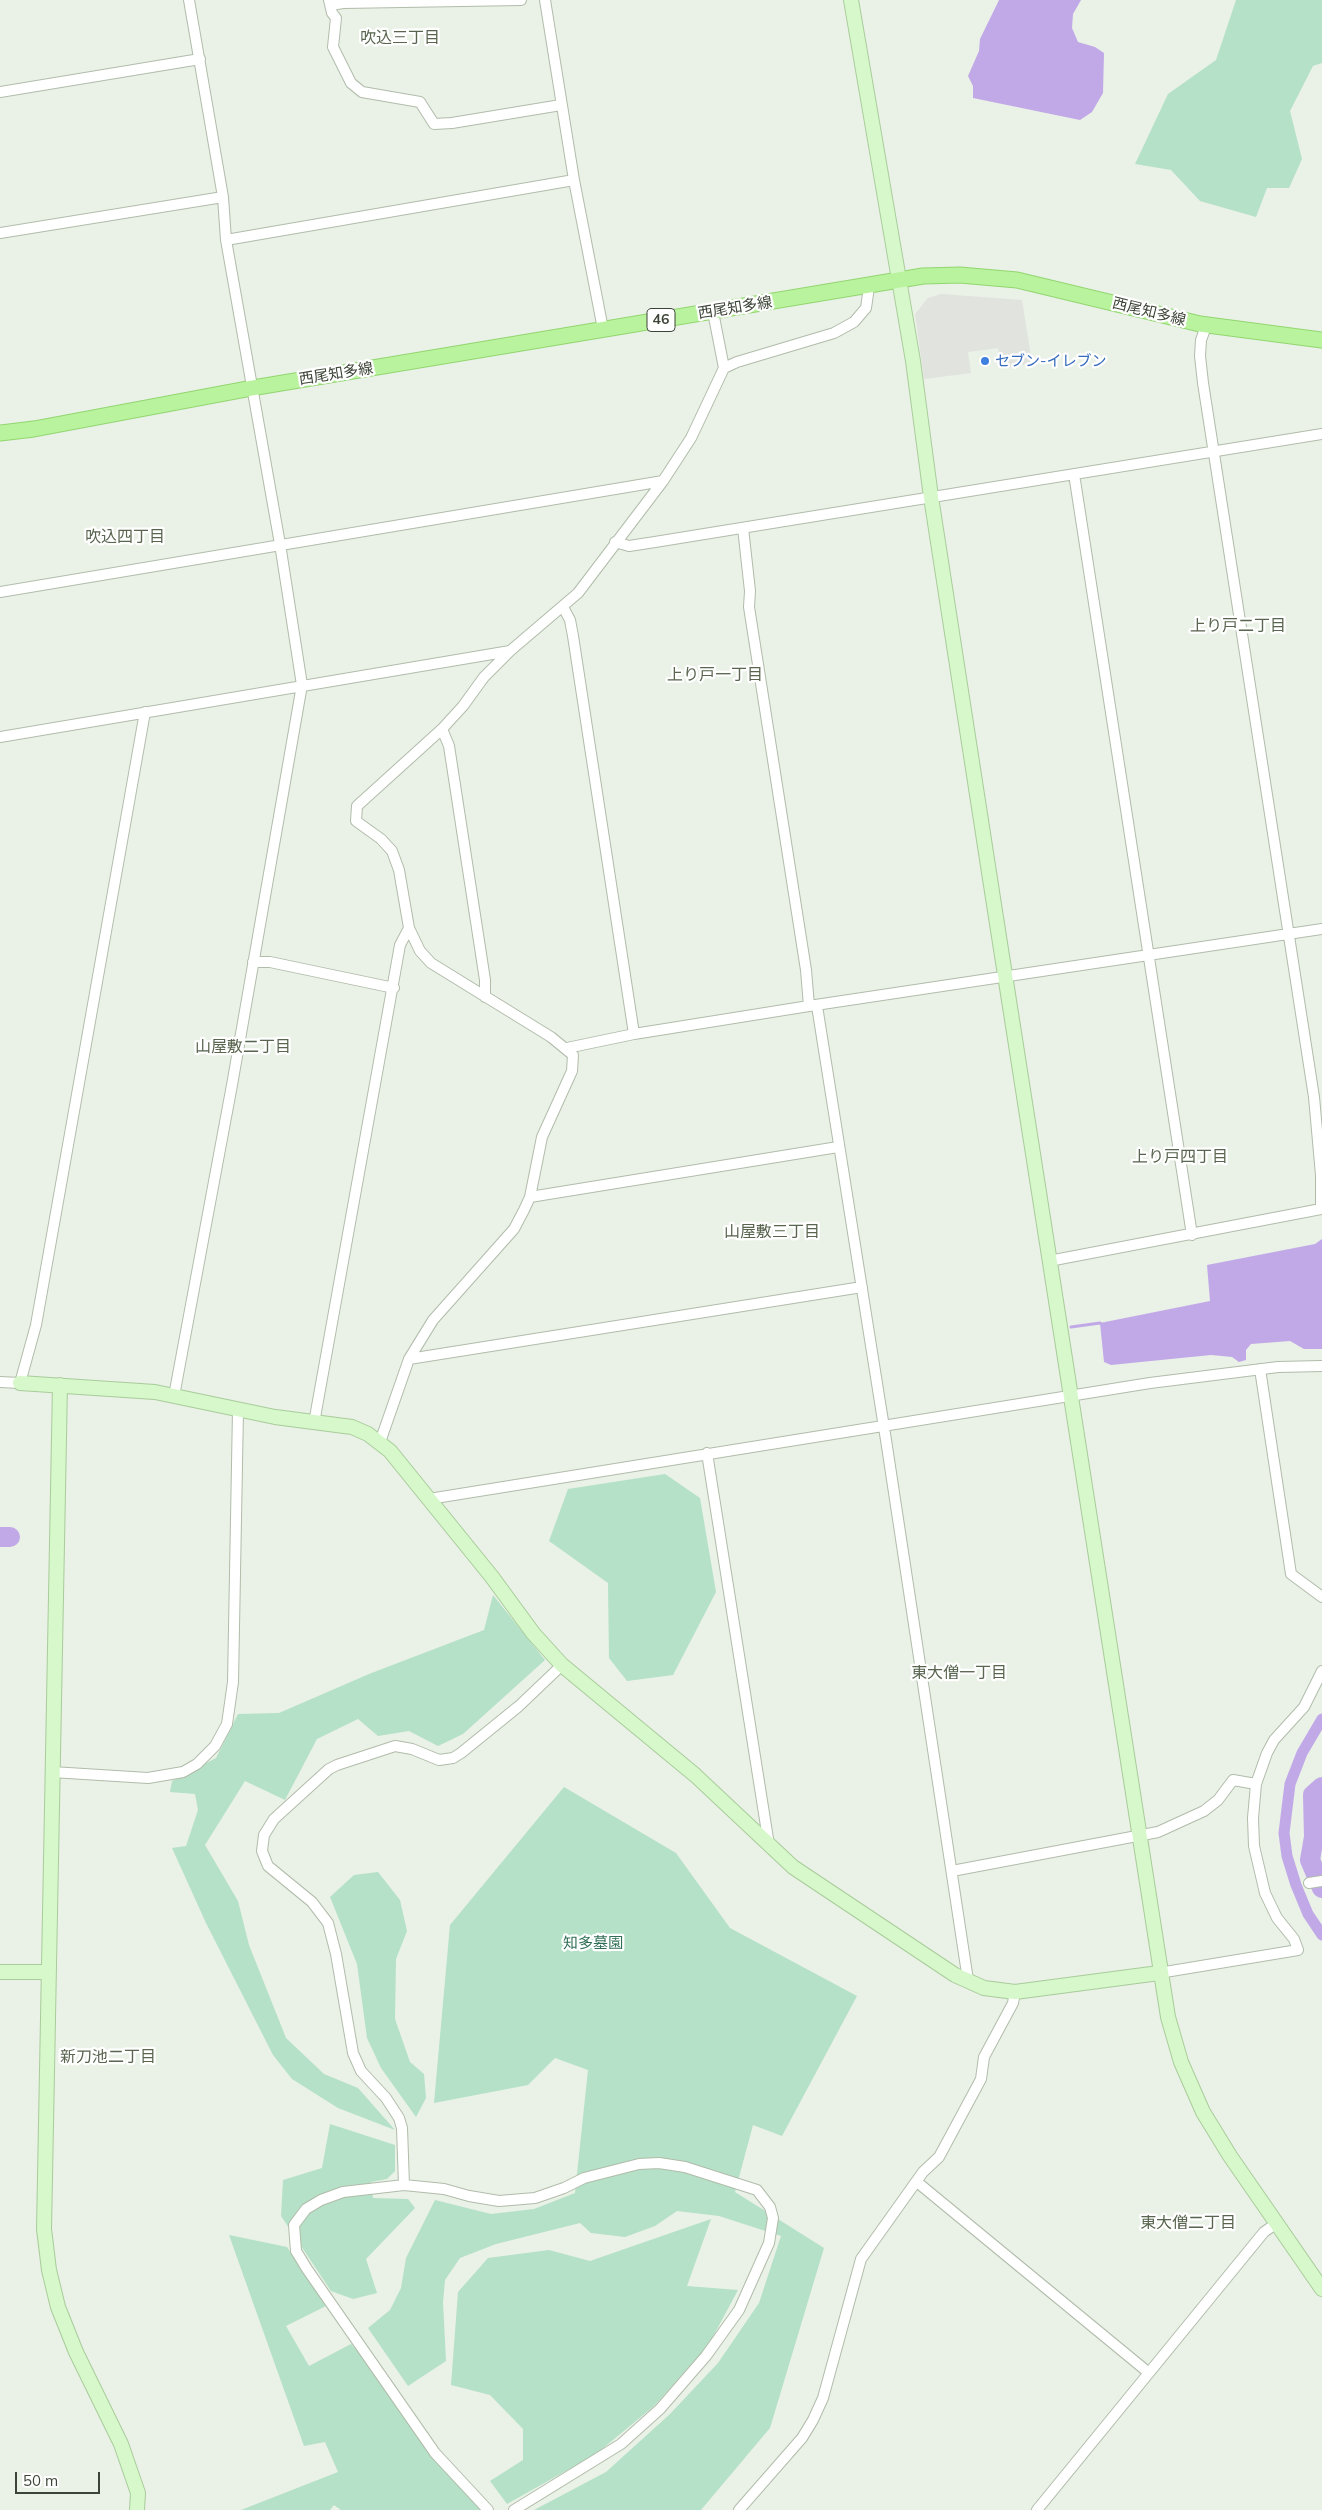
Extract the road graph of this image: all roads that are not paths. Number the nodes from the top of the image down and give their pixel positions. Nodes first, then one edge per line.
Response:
1 (189, 0) edge
2 (521, 0) edge
3 (544, 0) edge
4 (851, 0) edge
5 (330, 3) edge
6 (200, 59) junction
7 (0, 92) edge
8 (561, 105) junction
9 (574, 180) junction
10 (223, 197) junction
11 (0, 233) edge
12 (226, 240) junction
13 (898, 281) junction
14 (869, 287) junction
15 (712, 312) junction
16 (1200, 324) junction
17 (603, 329) junction
18 (1322, 340) edge
19 (724, 368) junction
20 (252, 388) junction
21 (0, 433) edge
22 (1322, 434) edge
23 (1214, 451) junction
24 (1074, 474) junction
25 (663, 480) junction
26 (931, 497) junction
27 (743, 528) junction
28 (615, 542) junction
29 (280, 544) junction
30 (0, 592) edge
31 (563, 606) junction
32 (510, 651) junction
33 (302, 685) junction
34 (145, 712) junction
35 (442, 729) junction
36 (0, 737) edge
37 (410, 928) junction
38 (1322, 929) edge
39 (1289, 934) junction
40 (1149, 956) junction
41 (253, 962) junction
42 (1006, 977) junction
43 (394, 988) junction
44 (485, 997) junction
45 (813, 1006) junction
46 (634, 1034) junction
47 (567, 1048) junction
48 (838, 1146) junction
49 (530, 1196) junction
50 (1192, 1235) junction
51 (1049, 1261) junction
52 (862, 1287) junction
53 (409, 1359) junction
54 (1322, 1366) edge
55 (1260, 1369) junction
56 (0, 1382) edge
57 (20, 1383) junction
58 (60, 1385) junction
59 (1071, 1395) junction
60 (174, 1396) junction
61 (238, 1410) junction
62 (314, 1423) junction
63 (883, 1426) junction
64 (380, 1442) junction
65 (707, 1453) junction
66 (429, 1499) junction
67 (1322, 1597) edge
68 (562, 1665) junction
69 (1322, 1671) edge
70 (52, 1772) junction
71 (1256, 1784) junction
72 (1140, 1836) junction
73 (769, 1846) junction
74 (952, 1871) junction
75 (1322, 1881) edge
76 (1308, 1883) dead end
77 (0, 1972) edge
78 (47, 1972) junction
79 (1160, 1973) junction
80 (968, 1980) junction
81 (1015, 1992) junction
82 (917, 2182) junction
83 (404, 2185) junction
84 (1277, 2223) junction
85 (1322, 2290) edge
86 (1149, 2373) junction
87 (137, 2510) edge
88 (488, 2510) edge
89 (514, 2510) edge
90 (740, 2510) edge
91 (1037, 2510) edge

1 - 6 street
2 - 5 street
3 - 8 street
4 - 13 street
5 - 8 street
6 - 7 street
6 - 10 street
8 - 9 street
9 - 12 street
9 - 17 street
10 - 11 street
10 - 12 street
12 - 20 street
13 - 14 main road, 西尾知多線 / 46
13 - 16 main road, 西尾知多線 / 46
13 - 26 street
14 - 15 main road, 西尾知多線 / 46
14 - 19 street
15 - 17 main road, 西尾知多線 / 46
15 - 19 street
16 - 18 main road, 西尾知多線 / 46
16 - 23 street
17 - 20 main road, 西尾知多線 / 46
19 - 25 street
20 - 21 main road, 西尾知多線 / 46
20 - 29 street
22 - 23 street
23 - 24 street
23 - 39 street
24 - 26 street
24 - 40 street
25 - 28 street
25 - 29 street
26 - 27 street
26 - 42 street
27 - 28 street
27 - 45 street
28 - 31 street
29 - 30 street
29 - 33 street
31 - 32 street
31 - 46 street
32 - 33 street
32 - 35 street
33 - 34 street
33 - 41 street
34 - 36 street
34 - 57 street
35 - 37 street
35 - 44 street
37 - 43 street
37 - 44 street
38 - 39 street
39 - 40 street
39 - 50 street
40 - 42 street
40 - 50 street
41 - 43 street
41 - 60 street
42 - 45 street
42 - 51 street
43 - 62 street
44 - 47 street
45 - 46 street
45 - 48 street
46 - 47 street
47 - 49 street
48 - 49 street
48 - 52 street
49 - 53 street
50 - 51 street
51 - 59 street
52 - 53 street
52 - 63 street
53 - 64 street
54 - 55 street
55 - 59 street
55 - 67 street
56 - 57 street
57 - 58 street
58 - 60 street
58 - 70 street
59 - 63 street
59 - 72 street
60 - 61 street
61 - 62 street
61 - 70 street
62 - 64 street
63 - 65 street
63 - 74 street
64 - 66 street
65 - 66 street
65 - 73 street
66 - 68 street
68 - 73 street
68 - 83 street
69 - 71 street
70 - 78 street
71 - 72 street
71 - 79 street
72 - 74 street
72 - 79 street
73 - 80 street
74 - 80 street
75 - 76 street
77 - 78 street
78 - 87 street
79 - 81 street
79 - 84 street
80 - 81 street
81 - 82 street
82 - 86 street
82 - 90 street
83 - 88 street
83 - 89 street
84 - 85 street
84 - 86 street
86 - 91 street

